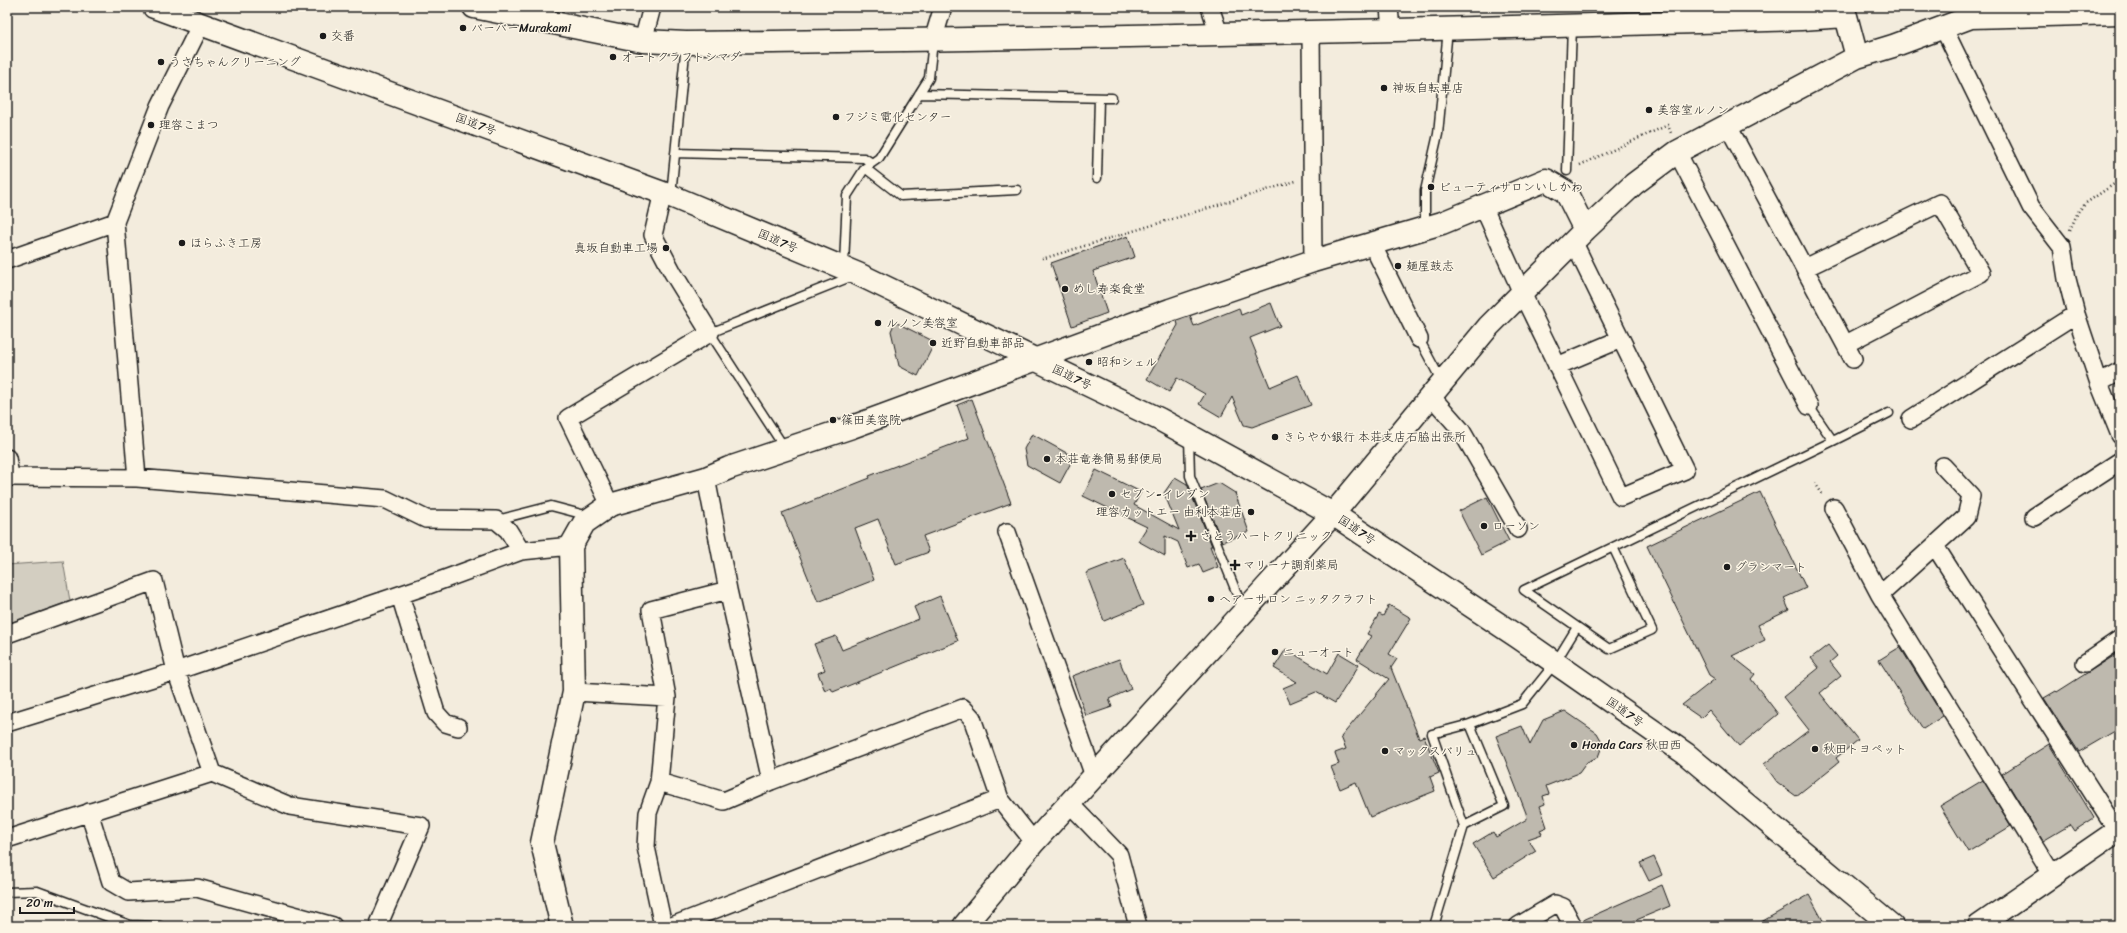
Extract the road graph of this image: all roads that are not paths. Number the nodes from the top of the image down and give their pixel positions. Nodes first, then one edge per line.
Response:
1 (154, 7) edge
2 (474, 7) edge
3 (652, 7) edge
4 (943, 7) edge
5 (1210, 7) edge
6 (1389, 7) edge
7 (508, 11) edge
8 (1845, 11) edge
9 (2120, 13) edge
10 (201, 24) junction
11 (1572, 26) junction
12 (1942, 27) junction
13 (1448, 29) junction
14 (1391, 30) junction
15 (1311, 31) junction
16 (1219, 34) junction
17 (933, 40) junction
18 (643, 41) junction
19 (686, 43) junction
20 (1857, 57) junction
21 (919, 94) junction
22 (1099, 98) junction
23 (1112, 98) dead end
24 (1728, 126) junction
25 (1678, 152) junction
26 (675, 153) junction
27 (868, 165) junction
28 (1567, 171) road end
29 (1097, 178) dead end
30 (1017, 190) dead end
31 (667, 194) junction
32 (1483, 206) junction
33 (115, 222) junction
34 (1425, 228) junction
35 (1580, 237) junction
36 (1372, 244) junction
37 (7, 260) edge
38 (1313, 261) junction
39 (1805, 268) junction
40 (851, 272) junction
41 (1522, 293) junction
42 (2076, 314) junction
43 (710, 333) junction
44 (1419, 339) joint
45 (1621, 339) junction
46 (1036, 359) junction
47 (1557, 366) junction
48 (2120, 371) edge
49 (2099, 383) junction
50 (1436, 390) junction
51 (1809, 406) joint
52 (1889, 413) dead end
53 (1911, 419) dead end
54 (1189, 435) junction
55 (2120, 435) edge
56 (1833, 441) junction
57 (785, 449) junction
58 (7, 458) edge
59 (2120, 461) edge
60 (1943, 466) dead end
61 (9, 476) edge
62 (137, 478) junction
63 (706, 478) junction
64 (1834, 508) dead end
65 (602, 511) junction
66 (1333, 514) junction
67 (2034, 517) dead end
68 (496, 520) junction
69 (1518, 529) dead end
70 (1007, 532) dead end
71 (571, 546) junction
72 (1935, 546) junction
73 (1613, 547) junction
74 (521, 551) junction
75 (728, 590) junction
76 (400, 595) junction
77 (1880, 595) junction
78 (1243, 610) junction
79 (1577, 627) junction
80 (7, 634) edge
81 (2120, 639) edge
82 (1555, 663) junction
83 (2085, 663) dead end
84 (176, 671) junction
85 (574, 692) junction
86 (667, 696) junction
87 (7, 723) edge
88 (1470, 724) junction
89 (458, 727) dead end
90 (212, 773) junction
91 (1094, 776) junction
92 (771, 781) junction
93 (659, 782) junction
94 (1000, 798) junction
95 (1069, 804) junction
96 (89, 812) junction
97 (1464, 826) junction
98 (2119, 830) edge
99 (7, 839) edge
100 (1034, 842) junction
101 (2052, 874) junction
102 (7, 892) edge
103 (160, 926) edge
104 (333, 926) edge
105 (378, 926) edge
106 (562, 926) edge
107 (663, 926) edge
108 (672, 926) edge
109 (964, 926) edge
110 (1138, 926) edge
111 (1434, 926) edge
112 (1518, 926) edge
113 (1573, 926) edge
114 (1892, 926) edge
115 (1979, 926) edge

1 - 10 main road, 国道7号
2 - 7 main road
3 - 18 street
4 - 17 street
5 - 16 street
6 - 14 street
7 - 18 main road
8 - 11 main road
8 - 20 main road
9 - 12 main road
10 - 31 main road, 国道7号
10 - 33 street
11 - 13 main road
11 - 28 lane
12 - 20 main road
12 - 42 street
13 - 14 main road
13 - 34 lane
14 - 15 main road
15 - 16 main road
15 - 38 street
16 - 17 main road
17 - 19 main road
17 - 21 lane
18 - 19 main road
19 - 26 lane
20 - 24 main road
21 - 22 lane
21 - 27 lane
22 - 23 lane
22 - 29 lane
24 - 25 main road
24 - 39 street
25 - 35 main road
25 - 51 street
26 - 27 lane
26 - 31 lane
27 - 30 lane
27 - 40 lane
31 - 40 main road, 国道7号
31 - 43 street
32 - 34 main road
32 - 35 main road
32 - 41 street
33 - 37 street
33 - 62 street
34 - 36 main road
35 - 41 main road
35 - 45 street
36 - 38 main road
36 - 44 street
38 - 46 main road
39 - 39 street
40 - 43 lane
40 - 46 main road, 国道7号
41 - 47 street
41 - 50 main road
42 - 49 street
42 - 53 street
43 - 57 lane
43 - 65 street
44 - 50 lane
45 - 47 street
45 - 47 street
46 - 54 main road, 国道7号
46 - 57 main road
48 - 49 street
49 - 55 street
50 - 66 main road
50 - 69 street
51 - 56 lane
52 - 56 lane
54 - 66 main road, 国道7号
54 - 78 lane
56 - 73 lane
57 - 63 main road
58 - 61 street
59 - 67 street
60 - 72 street
61 - 62 street
62 - 68 street
63 - 65 main road
63 - 75 street
64 - 77 street
65 - 68 lane
65 - 71 main road
66 - 78 main road
66 - 82 main road, 国道7号
68 - 74 street
70 - 91 street
71 - 74 street
71 - 85 main road
72 - 77 street
72 - 98 street
73 - 79 lane
73 - 79 lane
74 - 76 street
75 - 86 street
75 - 92 street
76 - 84 street
76 - 89 street
77 - 101 street
78 - 91 main road
79 - 82 lane
80 - 84 street
81 - 83 street
82 - 88 lane
82 - 114 main road, 国道7号
84 - 87 street
84 - 90 street
85 - 86 street
85 - 106 main road
86 - 93 street
88 - 97 lane
88 - 97 lane
90 - 96 street
90 - 105 street
91 - 95 main road
92 - 93 street
92 - 94 street
93 - 107 street
94 - 100 street
94 - 108 street
95 - 100 main road
95 - 110 street
96 - 99 street
96 - 104 street
97 - 111 lane
98 - 101 main road
100 - 109 main road
101 - 115 main road
102 - 103 lane
112 - 113 street

